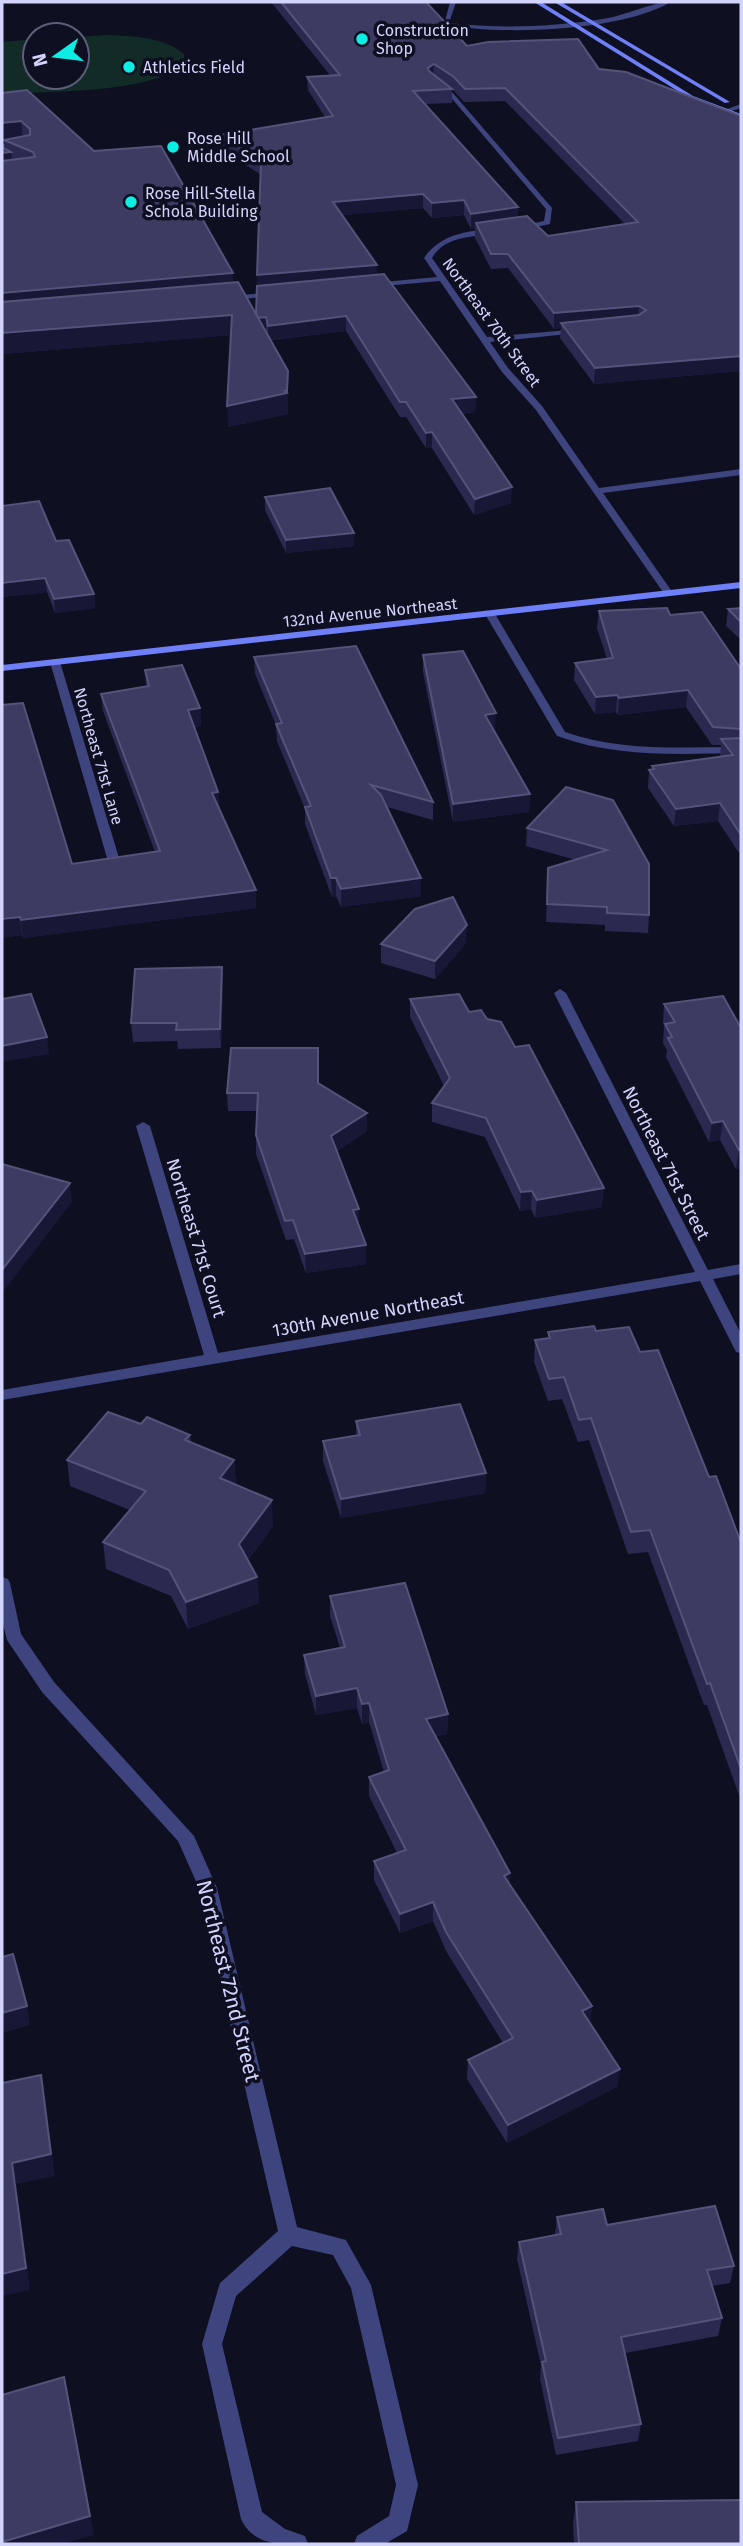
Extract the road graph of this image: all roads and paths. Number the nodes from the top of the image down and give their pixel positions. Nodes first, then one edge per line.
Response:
1 (453, 2) edge
2 (537, 2) edge
3 (557, 2) edge
4 (668, 2) edge
5 (588, 21) junction
6 (571, 23) junction
7 (432, 81) edge
8 (740, 107) edge
9 (725, 111) junction
10 (741, 116) edge
11 (2, 146) edge
12 (2, 154) edge
13 (441, 279) junction
14 (358, 287) edge
15 (290, 293) edge
16 (221, 299) edge
17 (587, 330) edge
18 (484, 340) junction
19 (741, 472) edge
20 (597, 491) junction
21 (741, 585) edge
22 (668, 593) junction
23 (490, 614) junction
24 (55, 663) junction
25 (2, 668) edge
26 (741, 750) edge
27 (113, 858) edge
28 (560, 993) dead end
29 (143, 1126) dead end
30 (741, 1269) edge
31 (704, 1275) junction
32 (741, 1348) edge
33 (213, 1360) junction
34 (2, 1395) edge
35 (2, 1583) edge
36 (289, 2235) junction
37 (296, 2544) edge
38 (365, 2544) edge

1 - 6 street
2 - 6 main road
3 - 5 main road
4 - 5 street
5 - 6 street
5 - 8 main road
6 - 9 main road
7 - 13 street, Northeast 70th Street
8 - 9 street
9 - 10 main road
11 - 12 street
13 - 14 street
13 - 18 street, Northeast 70th Street
15 - 16 street
17 - 18 street
18 - 20 street, Northeast 70th Street
19 - 20 street
20 - 22 street, Northeast 70th Street
21 - 22 main road, 132nd Avenue Northeast
22 - 23 main road, 132nd Avenue Northeast
23 - 24 main road, 132nd Avenue Northeast
23 - 26 street
24 - 25 main road, 132nd Avenue Northeast
24 - 27 street, Northeast 71st Lane
28 - 31 street, Northeast 71st Street
29 - 33 street, Northeast 71st Court
30 - 31 street, 130th Avenue Northeast
31 - 32 street, Northeast 71st Street
31 - 33 street, 130th Avenue Northeast
33 - 34 street, 130th Avenue Northeast
35 - 36 street, Northeast 72nd Street
36 - 37 street
36 - 38 street

